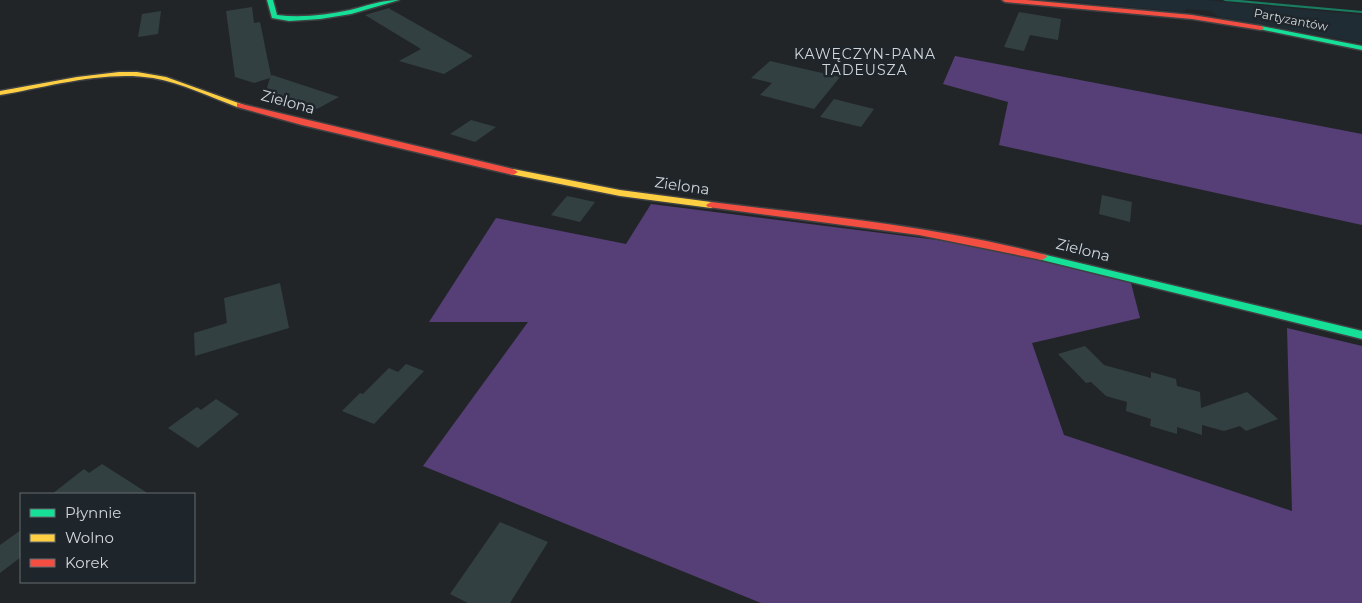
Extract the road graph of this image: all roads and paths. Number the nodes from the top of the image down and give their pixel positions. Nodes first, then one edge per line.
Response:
1 (270, 0) edge
2 (396, 0) edge
3 (1005, 0) edge
4 (1362, 48) edge
5 (0, 93) edge
6 (1362, 335) edge

1 - 2 street
3 - 4 street, Partyzantów
5 - 6 street, Zielona

